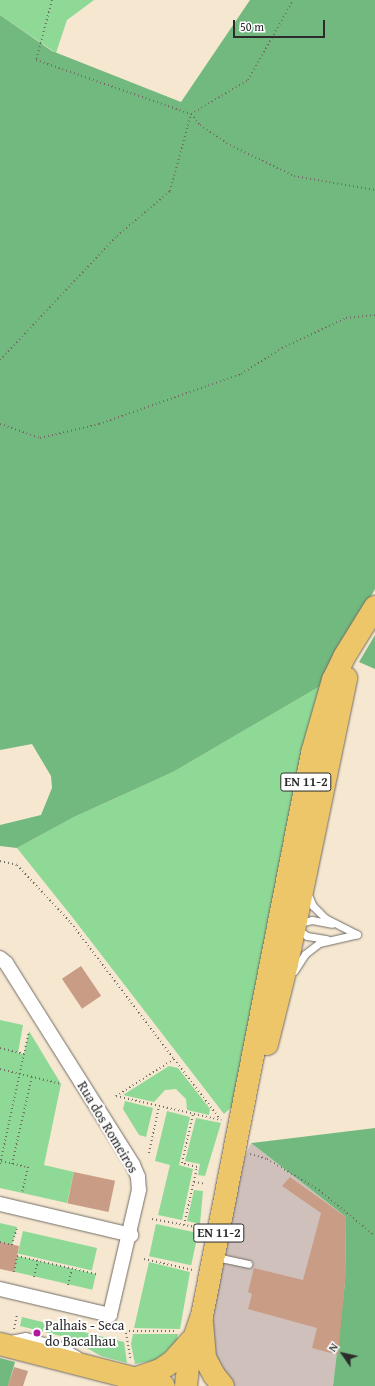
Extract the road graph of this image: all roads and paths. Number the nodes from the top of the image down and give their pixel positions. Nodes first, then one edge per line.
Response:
1 (52, 0) edge
2 (293, 0) edge
3 (191, 114) junction
4 (375, 190) edge
5 (375, 315) edge
6 (0, 360) edge
7 (0, 424) edge
8 (375, 607) edge
9 (0, 861) edge
10 (296, 874) junction
11 (338, 925) junction
12 (295, 926) junction
13 (327, 939) junction
14 (273, 945) junction
15 (0, 958) edge
16 (272, 1026) junction
17 (29, 1031) dead end
18 (0, 1048) edge
19 (24, 1054) junction
20 (174, 1059) junction
21 (0, 1069) edge
22 (20, 1074) junction
23 (32, 1076) junction
24 (61, 1084) dead end
25 (159, 1106) junction
26 (193, 1114) junction
27 (240, 1126) junction
28 (235, 1150) junction
29 (149, 1153) dead end
30 (0, 1162) edge
31 (12, 1164) junction
32 (194, 1182) junction
33 (206, 1184) dead end
34 (22, 1193) dead end
35 (0, 1204) edge
36 (152, 1219) dead end
37 (184, 1225) junction
38 (17, 1227) dead end
39 (201, 1228) dead end
40 (131, 1235) junction
41 (375, 1236) edge
42 (0, 1242) edge
43 (214, 1256) junction
44 (144, 1259) dead end
45 (38, 1261) junction
46 (248, 1264) dead end
47 (72, 1269) junction
48 (193, 1270) dead end
49 (14, 1272) dead end
50 (96, 1274) dead end
51 (34, 1277) dead end
52 (68, 1285) dead end
53 (0, 1289) edge
54 (18, 1315) dead end
55 (129, 1331) dead end
56 (126, 1334) dead end
57 (5, 1338) edge
58 (192, 1338) junction
59 (133, 1373) junction
60 (164, 1386) edge
61 (187, 1386) edge
62 (223, 1386) edge

1 - 3 path
2 - 3 path
3 - 4 path
3 - 6 path
5 - 7 path
8 - 10 main road, EN 11-2
9 - 20 path
10 - 11 lane
10 - 12 main road, EN 11-2
10 - 14 main road, EN 11-2
11 - 12 lane
11 - 13 lane
12 - 13 lane
12 - 14 lane
12 - 16 main road, EN 11-2
13 - 16 lane
14 - 27 main road, EN 11-2
15 - 40 street, Rua dos Romeiros
16 - 27 main road, EN 11-2
17 - 19 path
18 - 19 path
19 - 22 path
20 - 25 path
20 - 26 path
21 - 22 path
22 - 23 path
22 - 30 path
23 - 24 path
23 - 31 path
25 - 26 path
25 - 29 path
26 - 32 path
27 - 28 main road, EN 11-2
28 - 41 path
28 - 43 main road, EN 11-2
30 - 31 path
31 - 34 path
32 - 33 path
32 - 37 path
35 - 40 street
36 - 37 path
37 - 39 path
38 - 42 path
40 - 53 street, Rua dos Romeiros
43 - 46 lane
43 - 58 main road, EN 11-2
44 - 48 path
45 - 47 path
45 - 49 path
45 - 51 path
47 - 50 path
47 - 52 path
54 - 57 path
55 - 58 path
56 - 59 path
57 - 59 main road
58 - 59 main road
58 - 61 main road
58 - 62 main road
59 - 60 main road

